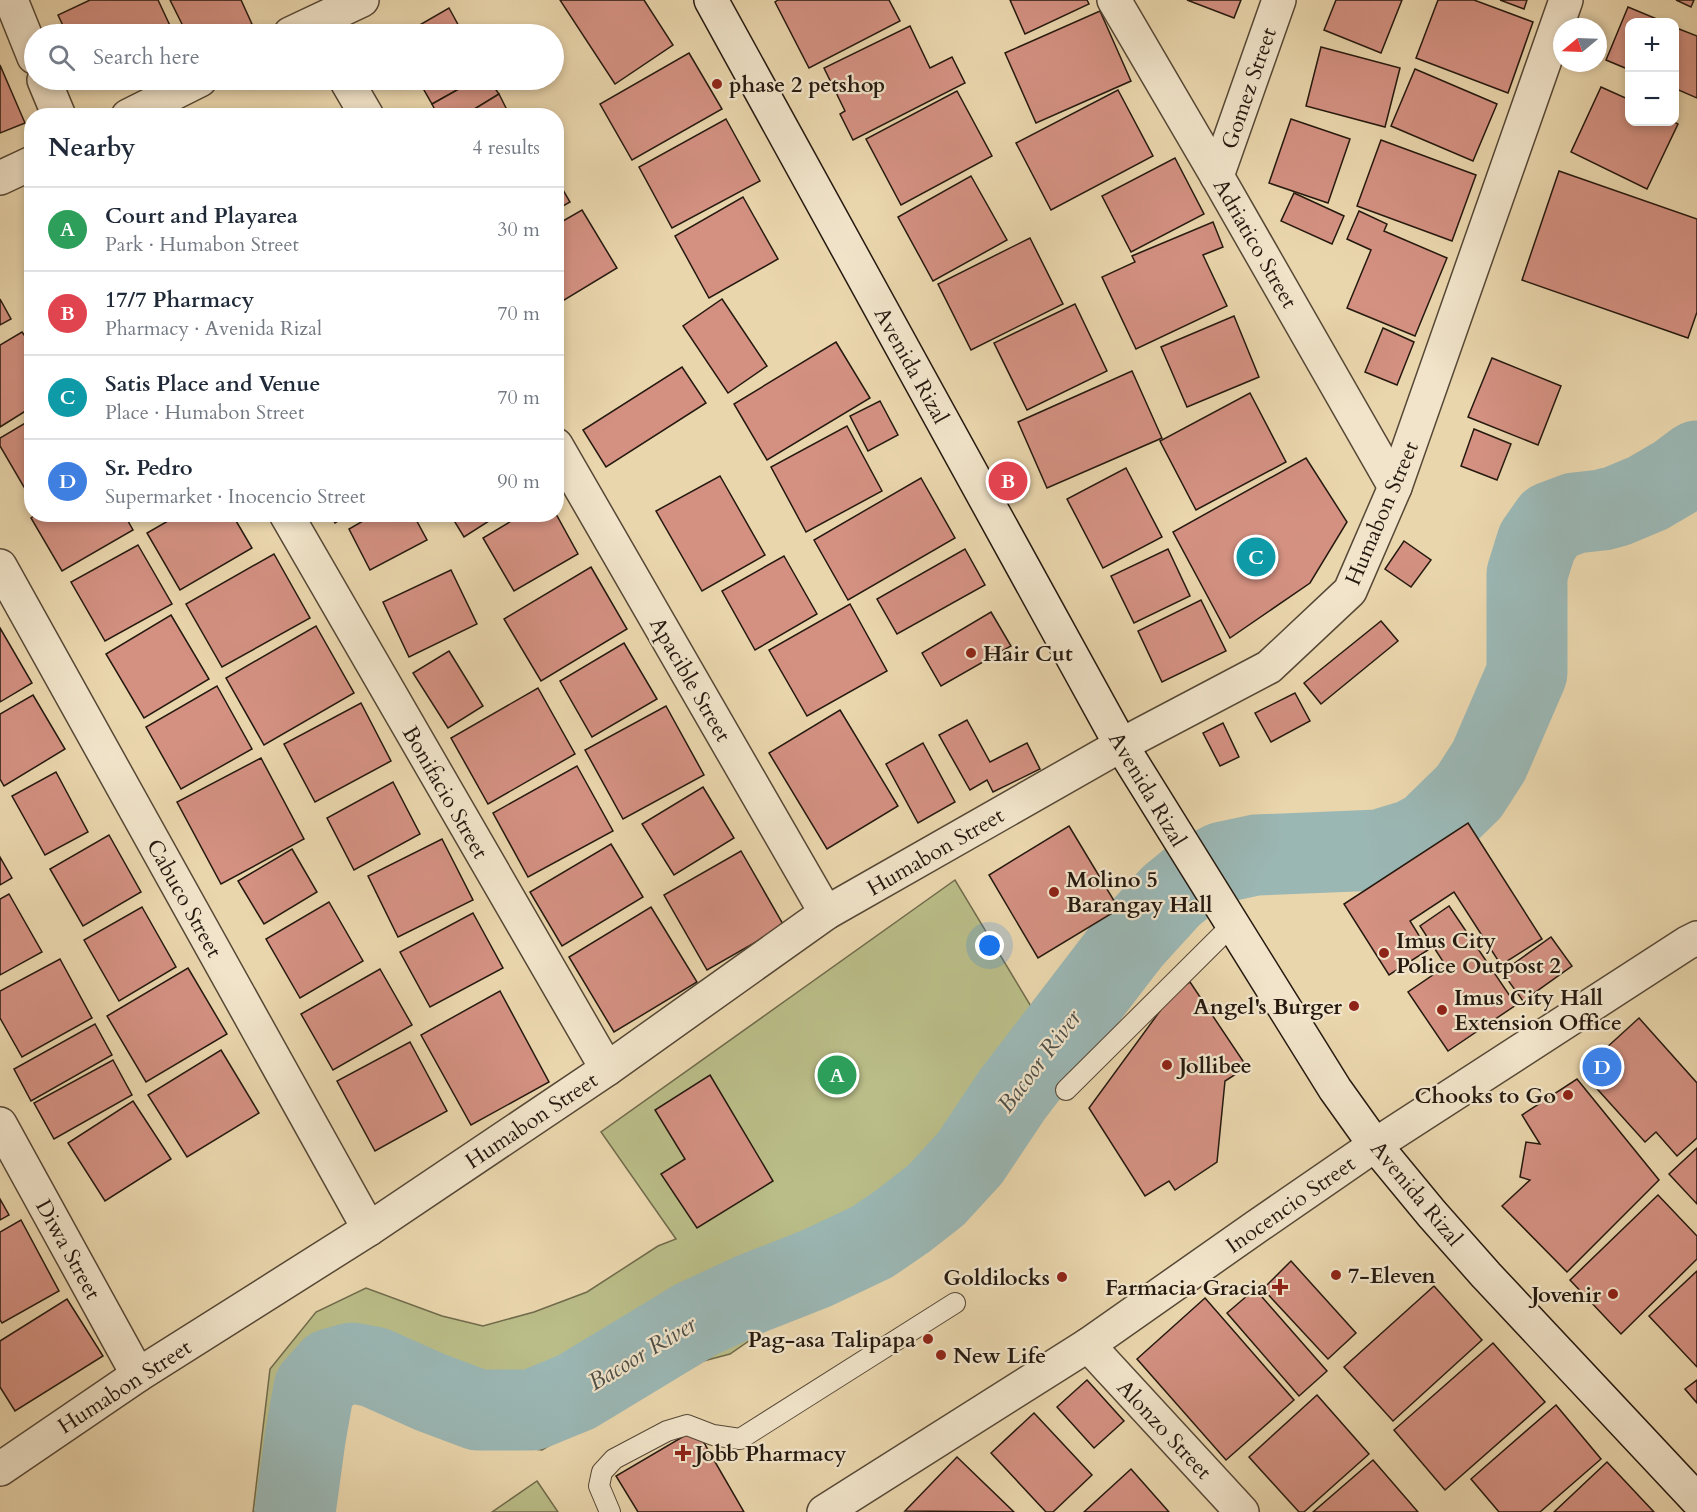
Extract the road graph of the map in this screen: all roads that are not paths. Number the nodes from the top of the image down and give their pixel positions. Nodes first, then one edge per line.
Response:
1 (11, 0) edge
2 (362, 0) edge
3 (711, 0) edge
4 (1114, 0) edge
5 (1279, 0) edge
6 (1566, 0) edge
7 (307, 23) edge
8 (24, 32) edge
9 (48, 90) edge
10 (180, 90) edge
11 (352, 90) edge
12 (56, 108) edge
13 (144, 108) edge
14 (362, 108) edge
15 (24, 167) edge
16 (1217, 176) junction
17 (0, 178) edge
18 (564, 459) edge
19 (1395, 487) junction
20 (291, 522) edge
21 (0, 566) edge
22 (1121, 745) junction
23 (826, 913) junction
24 (1227, 916) junction
25 (1694, 945) edge
26 (607, 1069) junction
27 (1066, 1090) dead end
28 (0, 1124) edge
29 (1375, 1145) junction
30 (369, 1229) junction
31 (955, 1304) dead end
32 (1088, 1346) junction
33 (138, 1374) junction
34 (0, 1469) edge
35 (1697, 1500) edge
36 (844, 1507) edge
37 (610, 1512) edge
38 (1242, 1512) edge

1 - 8 street
2 - 7 street
3 - 22 street, Avenida Rizal
4 - 16 street, Adriatico Street
5 - 16 street, Gomez Street
6 - 19 street, Humabon Street
9 - 12 street
10 - 13 street
11 - 14 street
15 - 17 street
16 - 19 street, Adriatico Street
18 - 23 street, Apacible Street
19 - 22 street, Humabon Street
20 - 26 street, Bonifacio Street
21 - 30 street, Cabuco Street
22 - 23 street, Humabon Street
22 - 24 street, Avenida Rizal
23 - 26 street, Humabon Street
24 - 27 lane
24 - 29 street, Avenida Rizal
25 - 29 street, Inocencio Street
26 - 30 street, Humabon Street
28 - 33 street, Diwa Street
29 - 32 street, Inocencio Street
29 - 35 street, Avenida Rizal
30 - 33 street, Humabon Street
31 - 37 lane
32 - 36 street, Inocencio Street
32 - 38 street, Alonzo Street
33 - 34 street, Humabon Street

